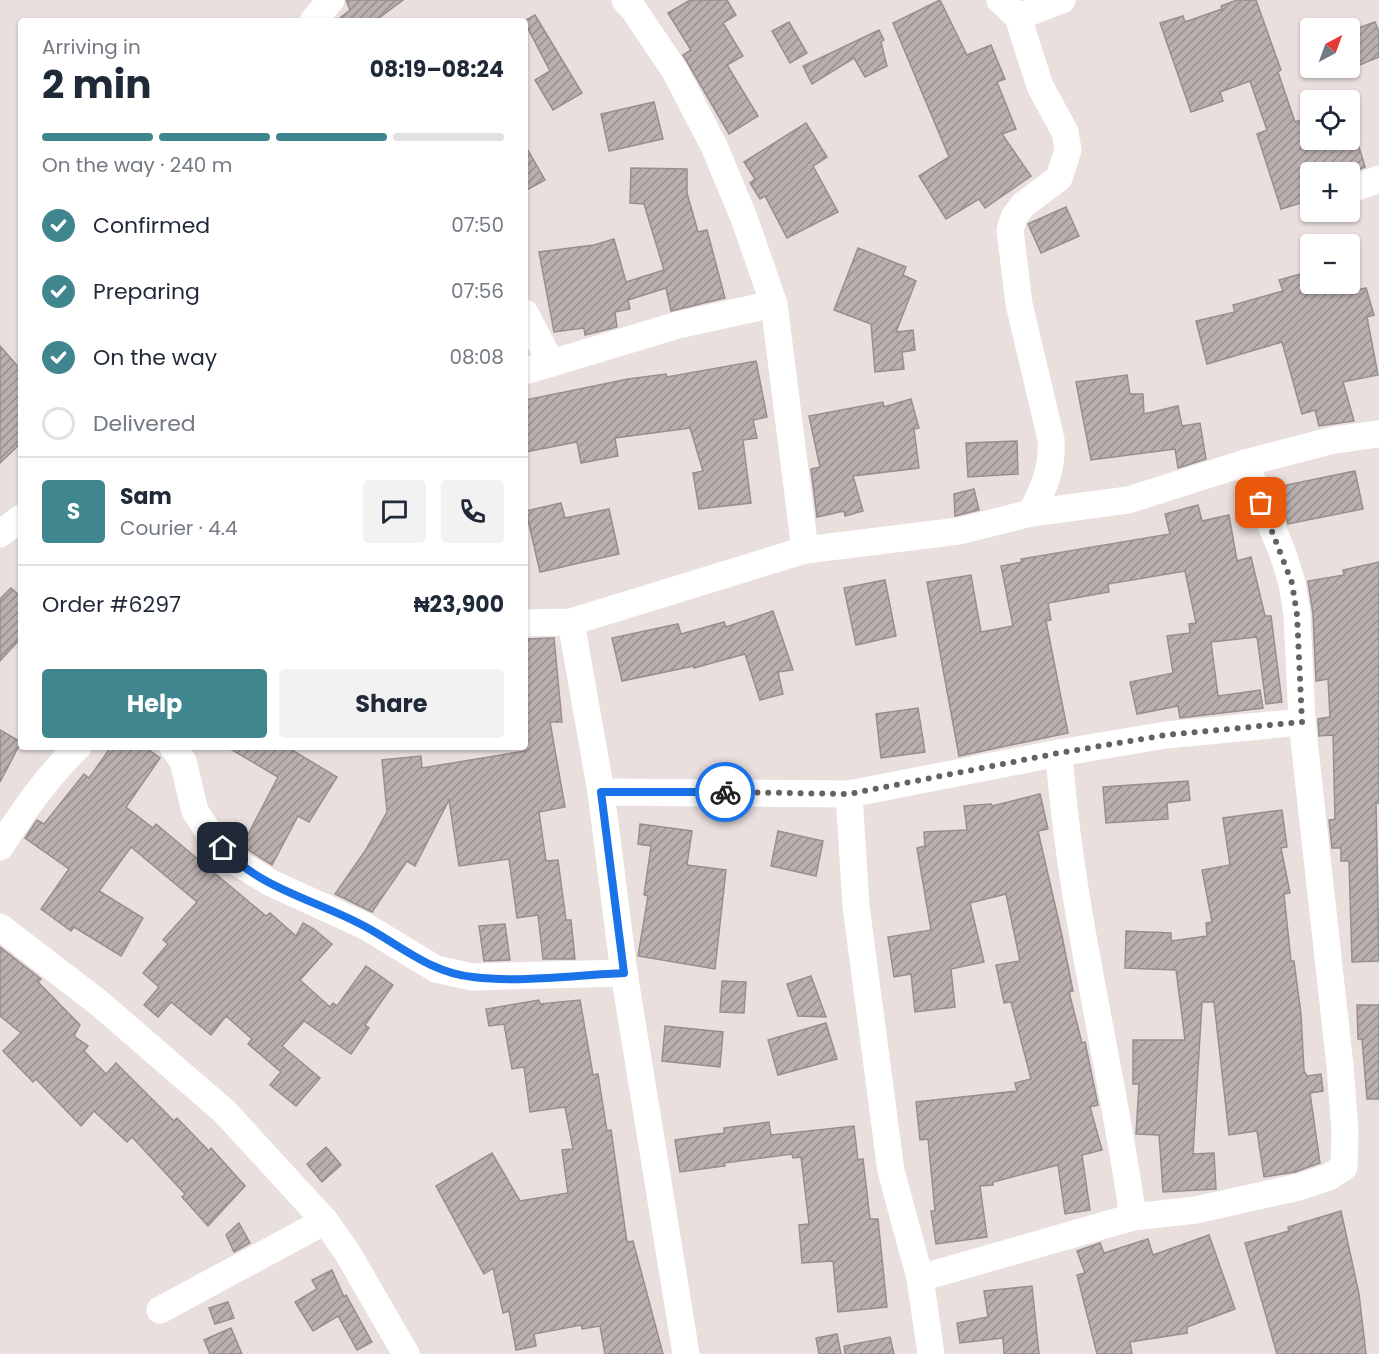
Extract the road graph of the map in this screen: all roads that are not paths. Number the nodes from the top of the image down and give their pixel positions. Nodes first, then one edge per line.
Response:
1 (331, 0) edge
2 (625, 0) edge
3 (1062, 0) edge
4 (1009, 8) edge
5 (316, 18) edge
6 (1379, 179) edge
7 (1360, 186) edge
8 (774, 304) junction
9 (528, 319) edge
10 (551, 363) junction
11 (528, 370) edge
12 (1379, 434) edge
13 (1245, 463) junction
14 (1031, 513) junction
15 (18, 520) edge
16 (0, 534) edge
17 (805, 550) junction
18 (572, 622) junction
19 (528, 623) edge
20 (1302, 722) junction
21 (75, 750) edge
22 (175, 750) edge
23 (1059, 753) junction
24 (601, 792) junction
25 (849, 794) junction
26 (0, 847) edge
27 (0, 927) edge
28 (624, 973) junction
29 (1133, 1217) junction
30 (325, 1221) junction
31 (920, 1278) junction
32 (160, 1310) dead end
33 (406, 1354) edge
34 (686, 1354) edge
35 (931, 1354) edge

1 - 5 street
2 - 8 street
3 - 4 street
4 - 14 street
6 - 7 street
8 - 10 street
8 - 17 street
9 - 10 street
10 - 11 street
12 - 13 street
13 - 14 street
13 - 20 street
14 - 17 street
15 - 16 street
17 - 18 street
18 - 19 street
18 - 24 street
20 - 23 street
20 - 29 street
21 - 26 street
22 - 28 street
23 - 25 street
23 - 29 street
24 - 25 street
24 - 28 street
25 - 31 street
27 - 30 street
28 - 34 street
29 - 31 street
30 - 32 street
30 - 33 street
31 - 35 street

